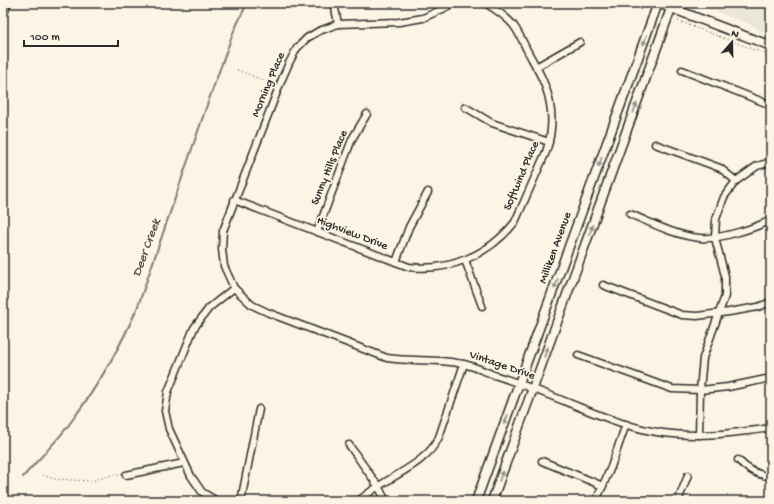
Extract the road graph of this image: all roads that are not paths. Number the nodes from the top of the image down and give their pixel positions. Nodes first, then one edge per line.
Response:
1 (8, 3) edge
2 (334, 3) edge
3 (451, 3) edge
4 (485, 3) edge
5 (658, 3) edge
6 (673, 6) edge
7 (3, 16) edge
8 (338, 24) junction
9 (580, 42) dead end
10 (771, 46) edge
11 (536, 67) junction
12 (682, 70) dead end
13 (771, 105) edge
14 (466, 107) dead end
15 (367, 114) dead end
16 (550, 142) junction
17 (655, 144) dead end
18 (771, 162) edge
19 (736, 181) junction
20 (428, 192) dead end
21 (234, 200) junction
22 (630, 214) dead end
23 (771, 220) edge
24 (317, 232) junction
25 (715, 238) junction
26 (465, 260) junction
27 (396, 262) junction
28 (604, 285) dead end
29 (234, 288) junction
30 (771, 302) edge
31 (482, 306) dead end
32 (719, 313) junction
33 (578, 355) dead end
34 (464, 364) junction
35 (771, 378) edge
36 (520, 384) junction
37 (532, 389) junction
38 (700, 390) junction
39 (259, 410) dead end
40 (626, 424) junction
41 (771, 428) edge
42 (699, 435) junction
43 (349, 446) dead end
44 (738, 460) dead end
45 (542, 461) dead end
46 (184, 463) junction
47 (126, 475) road end
48 (688, 475) dead end
49 (771, 476) edge
50 (378, 486) junction
51 (603, 486) junction
52 (217, 501) edge
53 (241, 501) edge
54 (358, 501) edge
55 (386, 501) edge
56 (476, 501) edge
57 (492, 501) edge
58 (596, 501) edge
59 (678, 501) edge

1 - 7 street
2 - 8 street
3 - 8 street, Morning Place
4 - 11 street, Softwind Place
5 - 6 main road
5 -> 36 main road, Milliken Avenue
6 - 10 main road
37 -> 6 main road
8 - 21 street, Morning Place
9 - 11 street
11 - 16 street, Softwind Place
12 - 13 street
14 - 16 street
15 - 24 street, Sunny Hills Place
16 - 26 street, Softwind Place
17 - 19 street
18 - 19 street
19 - 25 street
20 - 27 street
21 - 24 street, Highview Drive
21 - 29 street, Morning Place
22 - 25 street
23 - 25 street
24 - 27 street, Highview Drive
25 - 32 street
26 - 27 street, Highview Drive
26 - 31 street
28 - 32 street
29 - 34 street, Vintage Drive
29 - 46 street
30 - 32 street
32 - 38 street
33 - 38 street
34 - 36 street, Vintage Drive
34 - 50 street
35 - 38 street
36 - 37 street, Vintage Drive
36 -> 56 main road, Milliken Avenue
37 - 40 street, Vintage Drive
57 -> 37 main road
38 - 42 street
39 - 53 street
40 - 42 street, Vintage Drive
40 - 51 street
41 - 42 street, Vintage Drive
43 - 50 street
44 - 49 street
45 - 51 street
46 - 47 street
46 - 52 street
48 - 59 street
50 - 54 street
50 - 55 street
51 - 58 street

